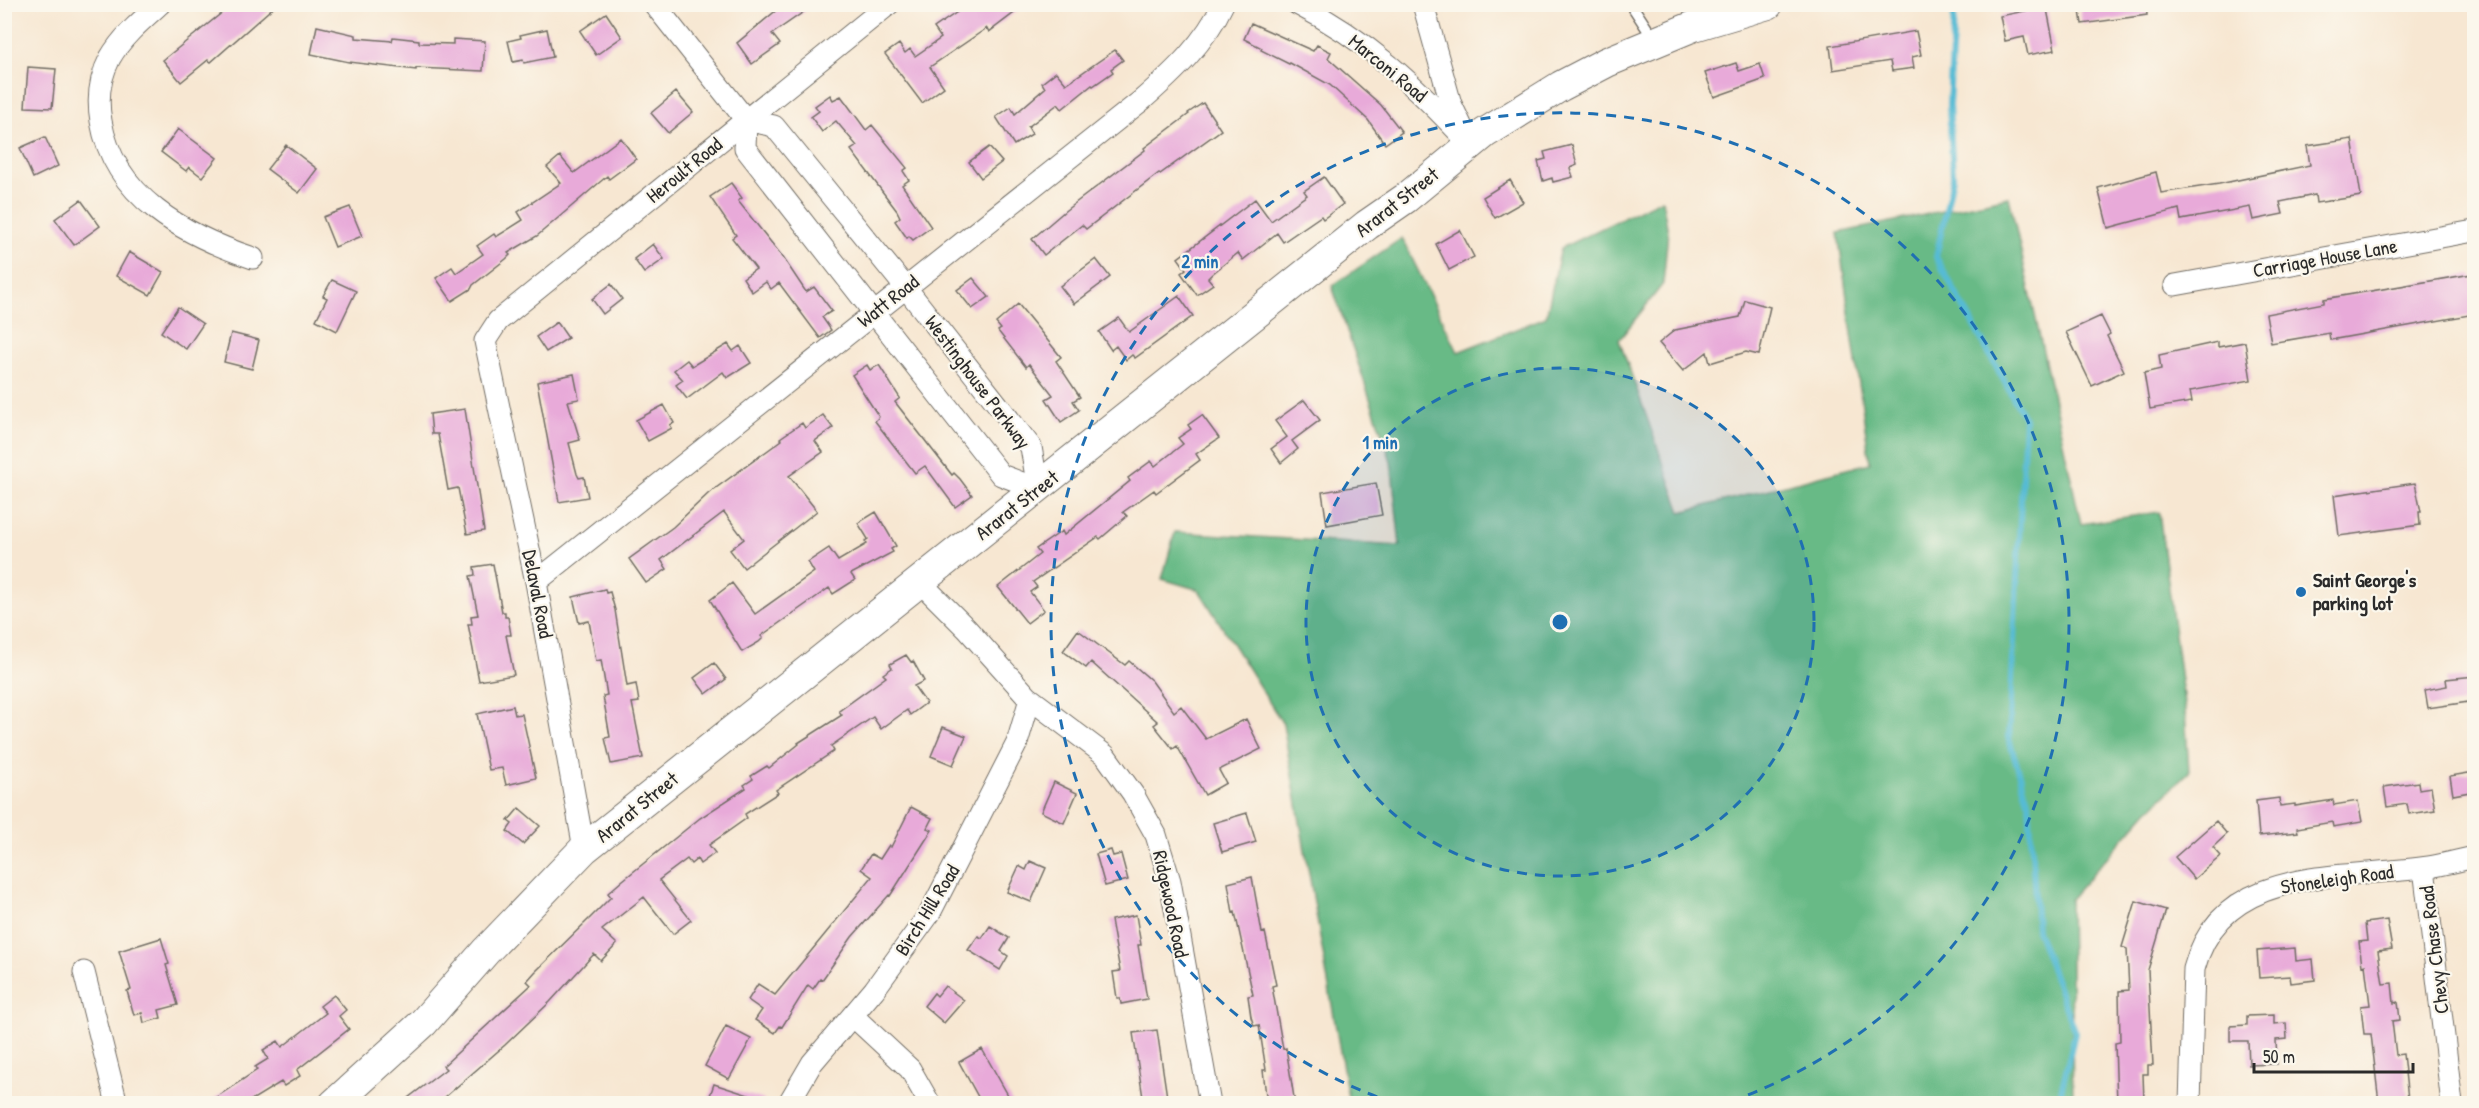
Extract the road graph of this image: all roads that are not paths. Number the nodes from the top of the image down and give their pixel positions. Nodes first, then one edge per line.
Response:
1 (160, 4) edge
2 (654, 4) edge
3 (889, 4) edge
4 (1223, 4) edge
5 (1297, 4) edge
6 (1423, 4) edge
7 (1631, 4) edge
8 (1768, 4) edge
9 (1655, 42) junction
10 (746, 120) junction
11 (1470, 144) junction
12 (2475, 231) edge
13 (253, 258) dead end
14 (2175, 285) dead end
15 (906, 288) junction
16 (874, 312) junction
17 (485, 341) joint
18 (1038, 489) junction
19 (536, 582) junction
20 (920, 582) junction
21 (1028, 697) junction
22 (584, 849) junction
23 (2475, 857) edge
24 (2424, 868) junction
25 (84, 972) dead end
26 (853, 1016) junction
27 (117, 1104) edge
28 (334, 1104) edge
29 (789, 1104) edge
30 (930, 1104) edge
31 (1210, 1104) edge
32 (2190, 1104) edge
33 (2452, 1104) edge

1 - 13 street
2 - 10 street
3 - 10 street, Heroult Road
4 - 15 street, Watt Road
5 - 11 street, Marconi Road
6 - 11 street
7 - 9 lane
8 - 9 main road, Ararat Street
9 - 11 main road, Ararat Street
10 - 15 street, Westinghouse Parkway
10 - 16 street, Westinghouse Parkway
10 - 17 street, Heroult Road
11 - 18 main road, Ararat Street
12 - 14 street, Carriage House Lane
15 - 16 street, Watt Road
15 - 18 street, Westinghouse Parkway
16 - 18 street, Westinghouse Parkway
16 - 19 street, Watt Road
17 - 19 street, Delaval Road
18 - 20 main road, Ararat Street
19 - 22 street, Delaval Road
20 - 21 street, Ridgewood Road
20 - 22 main road, Ararat Street
21 - 26 street, Birch Hill Road
21 - 31 street, Ridgewood Road
22 - 28 main road, Ararat Street
23 - 24 street, Stoneleigh Road
24 - 32 street, Stoneleigh Road
24 - 33 street, Chevy Chase Road
25 - 27 street
26 - 29 street, Birch Hill Road
26 - 30 street

